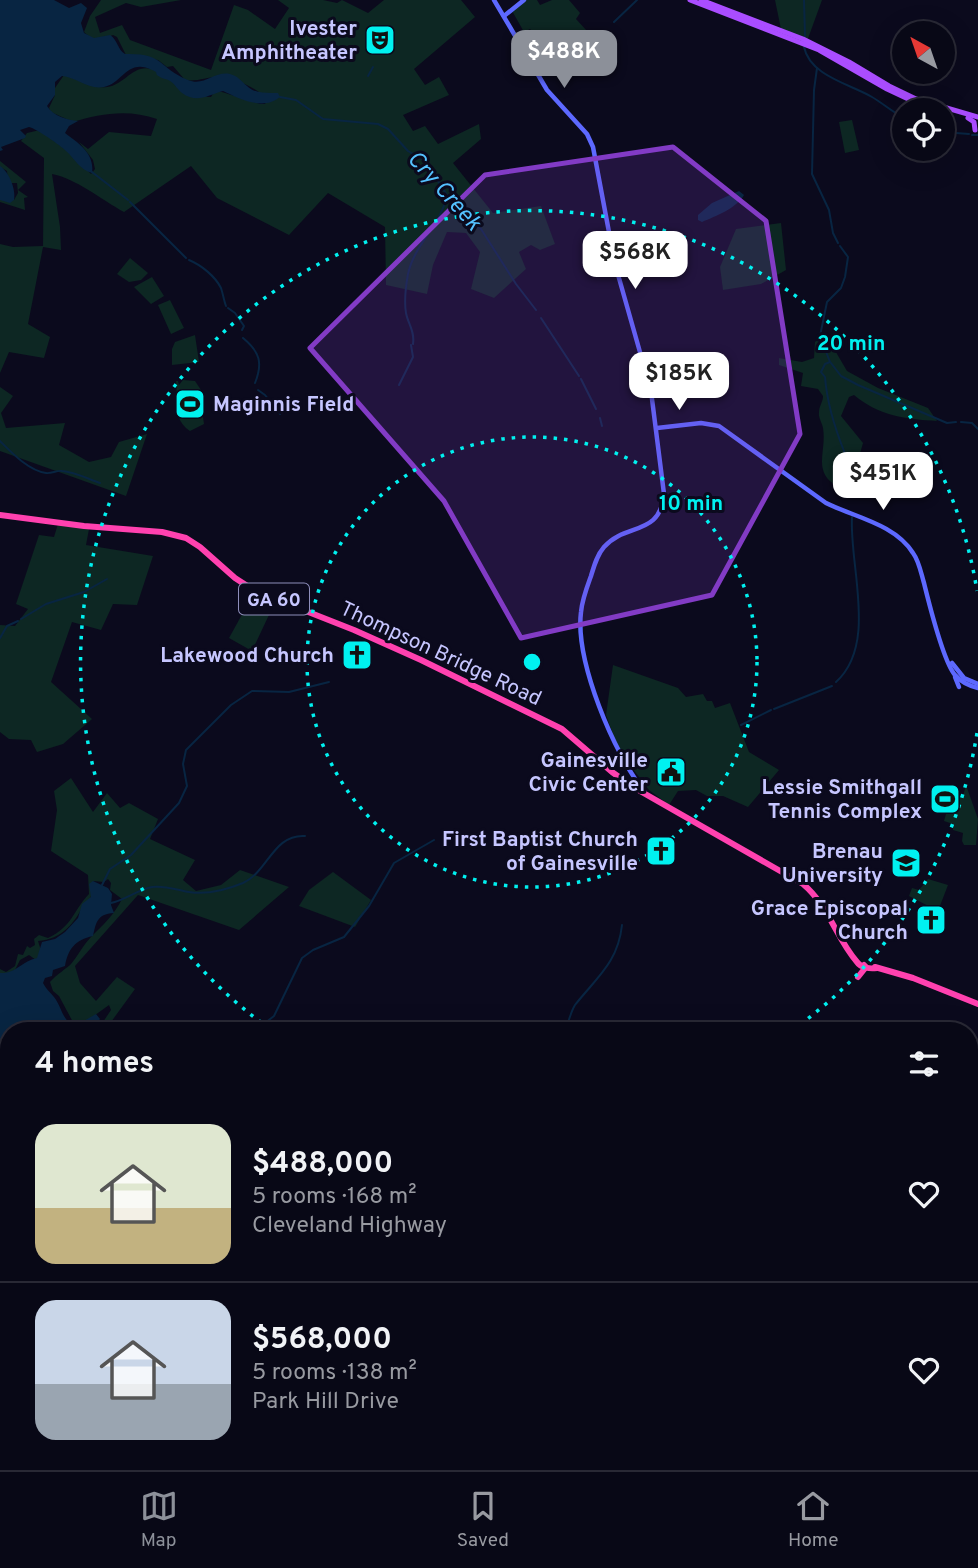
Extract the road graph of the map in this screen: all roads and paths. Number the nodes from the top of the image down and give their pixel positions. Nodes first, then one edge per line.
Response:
1 (494, 0) edge
2 (524, 0) edge
3 (690, 0) edge
4 (701, 0) edge
5 (504, 16) junction
6 (771, 28) junction
7 (904, 98) edge
8 (955, 115) edge
9 (968, 118) junction
10 (978, 119) edge
11 (975, 130) dead end
12 (655, 417) junction
13 (668, 426) junction
14 (657, 428) junction
15 (0, 514) edge
16 (947, 656) junction
17 (952, 670) junction
18 (967, 684) junction
19 (978, 686) edge
20 (647, 795) junction
21 (865, 965) junction
22 (858, 977) dead end
23 (978, 1004) edge

1 - 5 main road
2 - 5 main road
3 - 6 main road
4 - 6 main road
5 - 12 main road
6 - 7 main road
6 - 10 main road
8 - 9 main road
9 - 10 main road
9 - 11 main road
12 - 13 main road
12 - 14 main road
13 - 14 main road
13 - 16 main road
14 - 20 main road
15 - 20 highway, Thompson Bridge Road / GA 60
16 - 17 main road
16 - 19 main road
17 - 18 main road
17 - 18 main road
18 - 19 main road
20 - 21 highway
21 - 22 highway
21 - 23 highway

